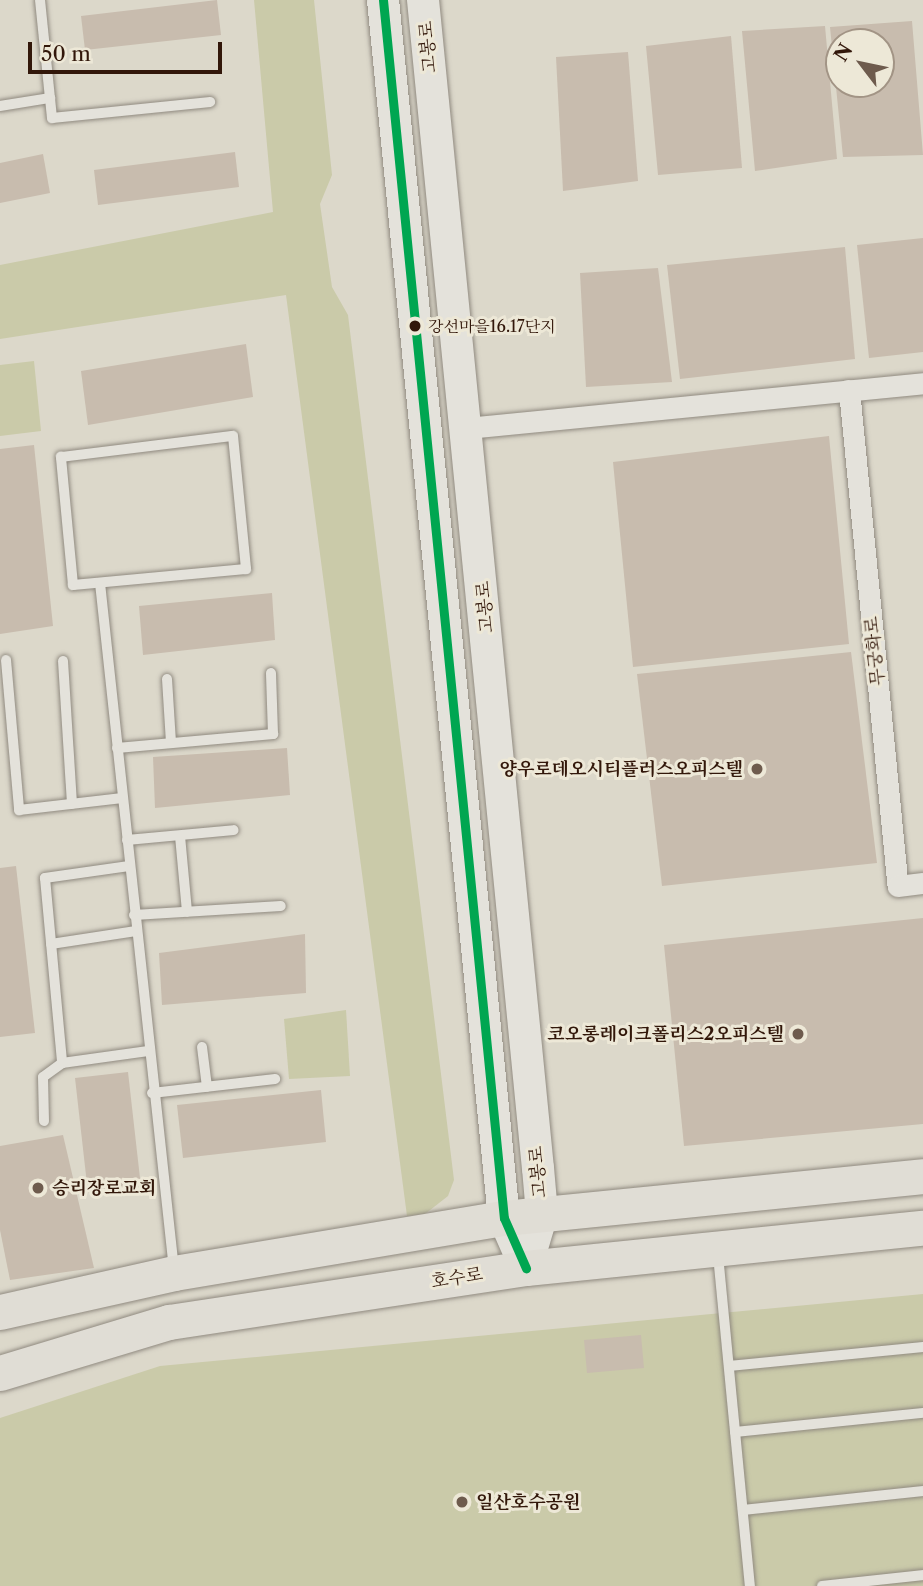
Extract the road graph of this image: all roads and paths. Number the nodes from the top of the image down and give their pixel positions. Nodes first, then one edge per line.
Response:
1 (40, 0) edge
2 (383, 0) edge
3 (423, 0) edge
4 (50, 97) junction
5 (210, 102) dead end
6 (0, 106) edge
7 (923, 383) edge
8 (849, 390) junction
9 (467, 428) junction
10 (100, 583) junction
11 (6, 660) dead end
12 (63, 661) dead end
13 (271, 673) dead end
14 (167, 679) dead end
15 (172, 744) junction
16 (117, 748) junction
17 (122, 798) junction
18 (72, 804) junction
19 (234, 830) dead end
20 (180, 836) junction
21 (127, 841) junction
22 (129, 866) junction
23 (923, 883) edge
24 (281, 906) dead end
25 (187, 912) junction
26 (134, 915) junction
27 (136, 931) junction
28 (51, 944) junction
29 (202, 1048) dead end
30 (148, 1051) junction
31 (62, 1063) junction
32 (275, 1079) dead end
33 (207, 1087) junction
34 (152, 1093) junction
35 (44, 1121) dead end
36 (923, 1176) edge
37 (542, 1214) junction
38 (504, 1218) junction
39 (923, 1228) edge
40 (717, 1249) junction
41 (526, 1268) junction
42 (174, 1273) junction
43 (0, 1312) edge
44 (923, 1347) edge
45 (729, 1366) junction
46 (0, 1373) edge
47 (923, 1413) edge
48 (736, 1432) junction
49 (923, 1491) edge
50 (743, 1510) junction
51 (923, 1575) edge
52 (750, 1586) edge
53 (822, 1586) edge

1 - 4 lane
2 - 38 main road, 고봉로
3 - 9 main road, 고봉로
4 - 5 lane
4 - 6 lane
7 - 8 street
8 - 9 street
8 - 23 street, 무궁화로
9 - 37 main road, 고봉로
10 - 10 lane
10 - 16 lane
11 - 18 lane
12 - 18 lane
13 - 15 lane
14 - 15 lane
15 - 16 lane
16 - 17 lane
17 - 18 lane
17 - 21 lane
19 - 20 lane
20 - 21 lane
20 - 25 lane
21 - 22 lane
22 - 26 lane
22 - 28 lane
24 - 25 lane
25 - 26 lane
26 - 27 lane
27 - 28 lane
27 - 30 lane
28 - 31 lane
29 - 33 lane
30 - 31 lane
30 - 34 lane
31 - 35 lane
32 - 33 lane
33 - 34 lane
34 - 42 lane
36 - 37 main road
37 - 38 main road
37 - 41 main road, 고봉로
38 - 41 main road, 고봉로
38 - 42 main road
39 - 40 main road, 호수로
40 - 41 main road, 호수로
40 - 45 lane
41 - 46 main road, 호수로
42 - 43 main road
44 - 45 lane
45 - 48 lane
47 - 48 lane
48 - 50 lane
49 - 50 lane
50 - 52 lane
51 - 53 lane

